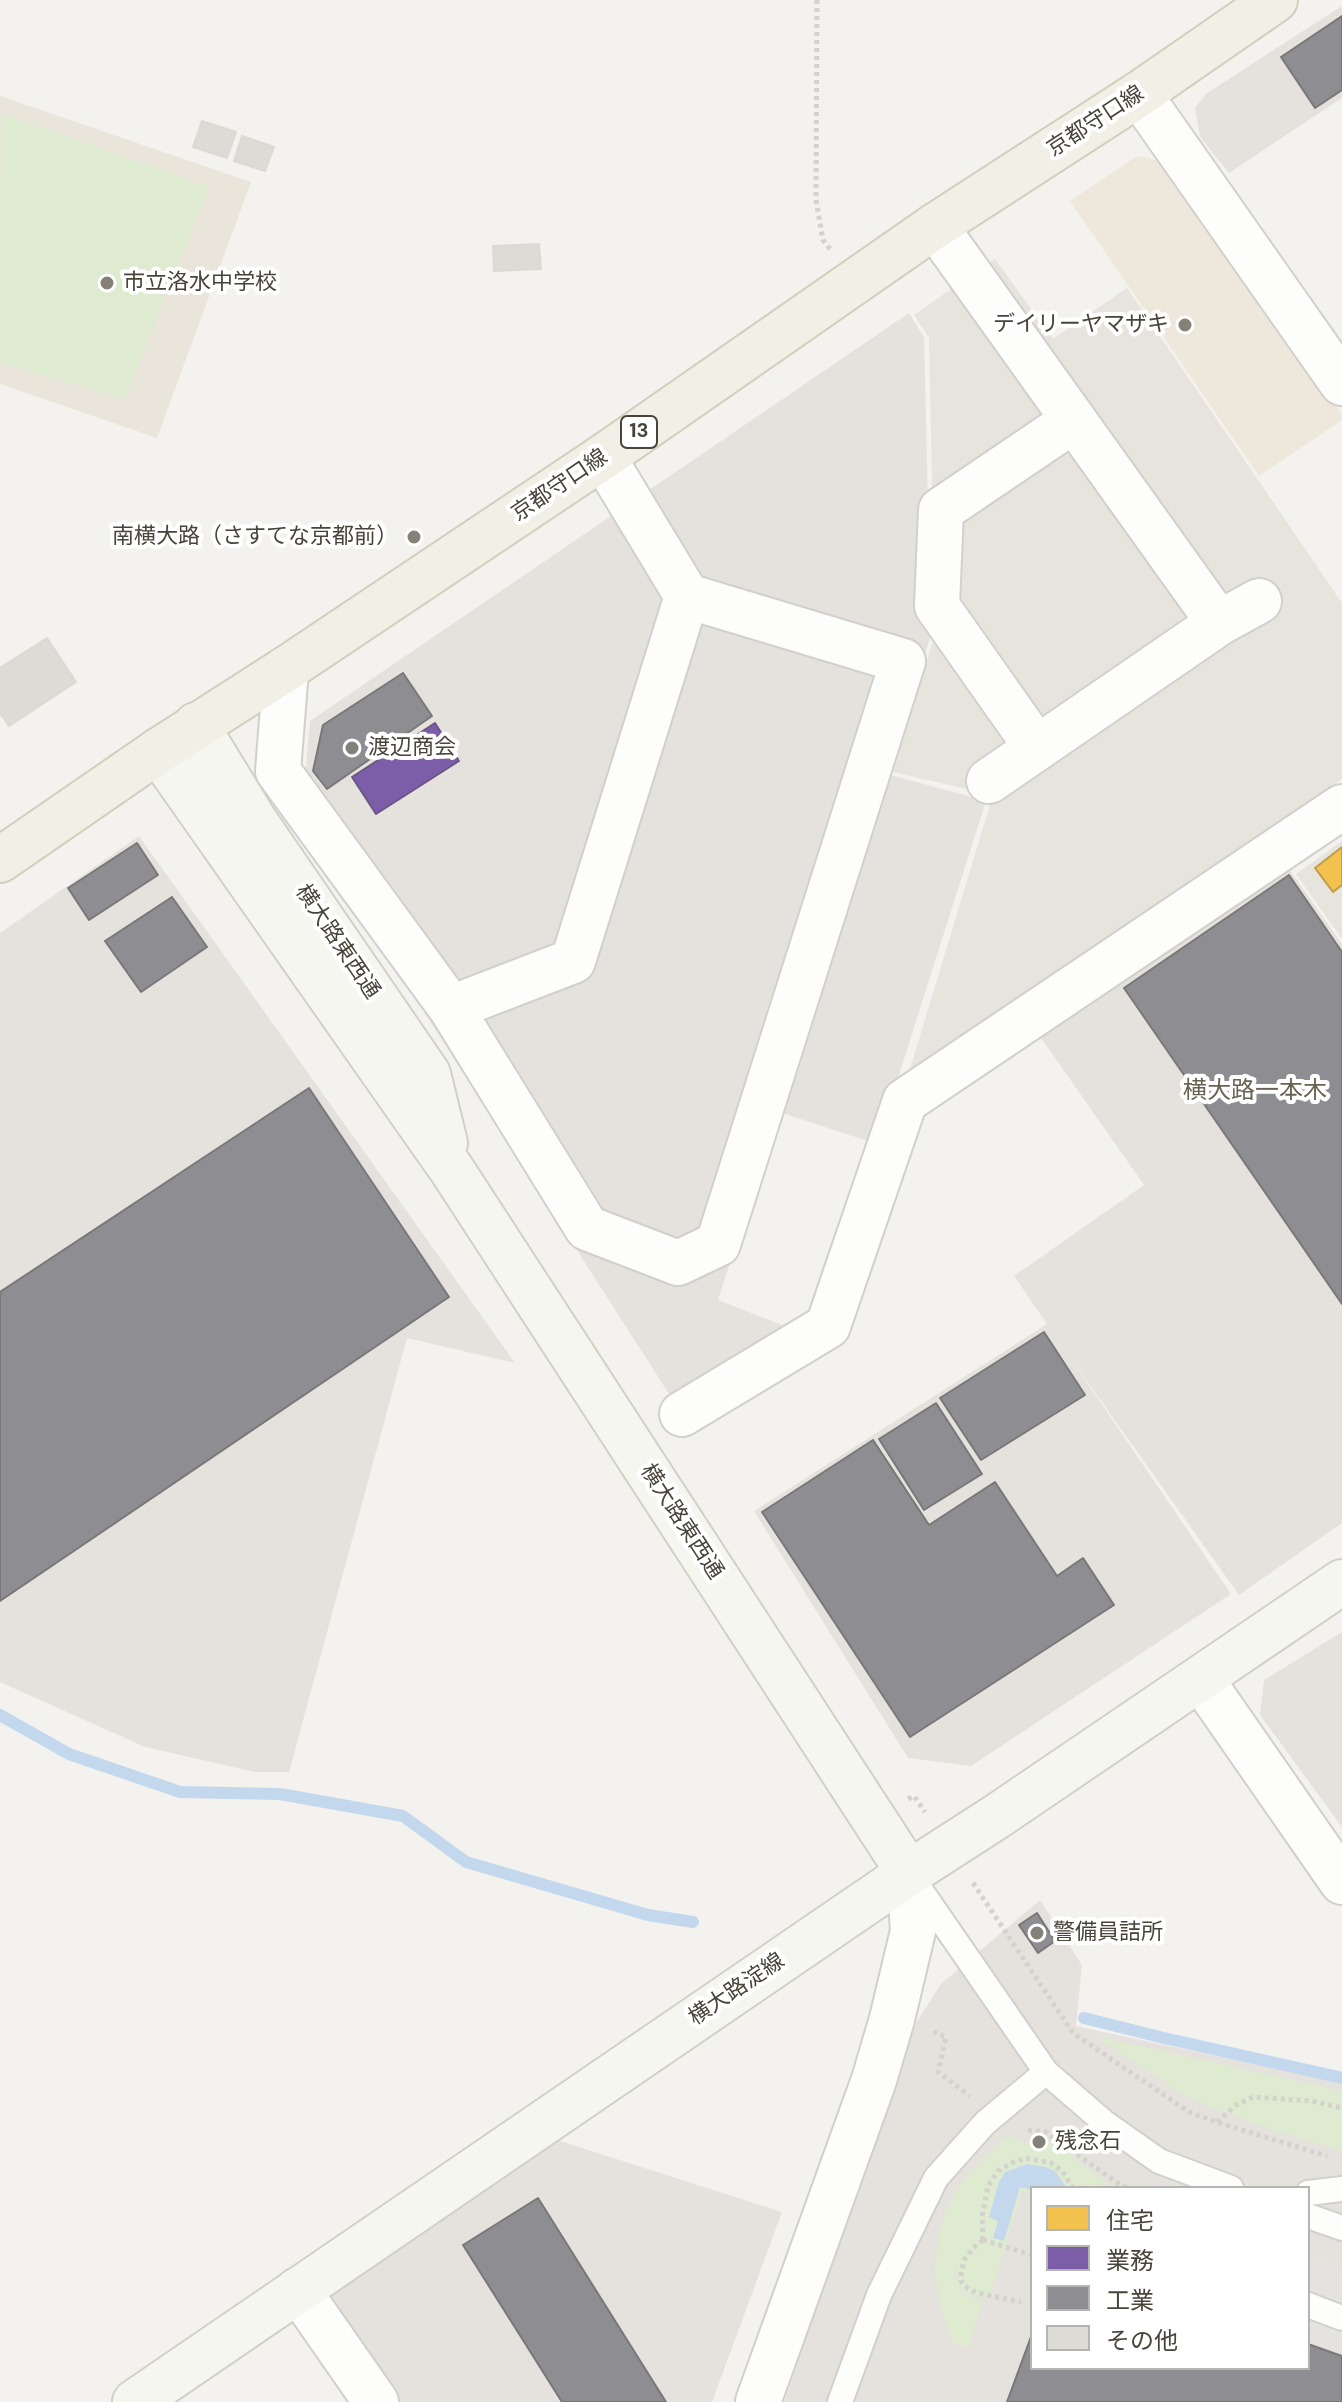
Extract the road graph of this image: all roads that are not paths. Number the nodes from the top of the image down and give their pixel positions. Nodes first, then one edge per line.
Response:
1 (1275, 0) edge
2 (1139, 94) junction
3 (935, 226) junction
4 (1342, 383) edge
5 (1074, 420) junction
6 (603, 457) junction
7 (687, 596) junction
8 (1259, 601) dead end
9 (1219, 623) junction
10 (286, 669) junction
11 (196, 725) junction
12 (1037, 748) junction
13 (158, 751) junction
14 (989, 781) dead end
15 (1342, 807) edge
16 (0, 860) edge
17 (451, 1008) junction
18 (452, 1170) junction
19 (682, 1414) dead end
20 (1342, 1582) edge
21 (1201, 1679) junction
22 (909, 1873) junction
23 (1342, 1882) edge
24 (1046, 2072) junction
25 (1187, 2180) edge
26 (1220, 2186) edge
27 (1342, 2189) edge
28 (1310, 2193) edge
29 (1310, 2217) edge
30 (1342, 2228) edge
31 (298, 2290) junction
32 (1310, 2306) edge
33 (1342, 2318) edge
34 (135, 2402) edge
35 (376, 2402) edge
36 (758, 2402) edge
37 (840, 2402) edge

1 - 2 main road, 京都守口線 / 13
2 - 3 main road, 京都守口線 / 13
2 - 4 street
3 - 5 street
3 - 6 main road, 京都守口線 / 13
5 - 9 street
5 - 12 street
6 - 7 street
6 - 10 main road, 京都守口線 / 13
7 - 17 street
7 - 17 street
8 - 9 street
9 - 12 street
10 - 11 main road, 京都守口線 / 13
10 - 17 street
11 - 13 main road, 京都守口線 / 13
11 - 18 street, 横大路東西通
12 - 14 street
13 - 16 main road, 京都守口線 / 13
13 - 18 street, 横大路東西通
15 - 19 street
18 - 22 street, 横大路東西通
20 - 21 street, 横大路淀線
21 - 22 street, 横大路淀線
21 - 23 street
22 - 24 lane
22 - 31 street, 横大路淀線
22 - 36 street
24 - 25 lane
24 - 37 lane
25 - 26 lane
27 - 28 lane
29 - 30 lane
31 - 34 street, 横大路淀線
31 - 35 street
32 - 33 lane

